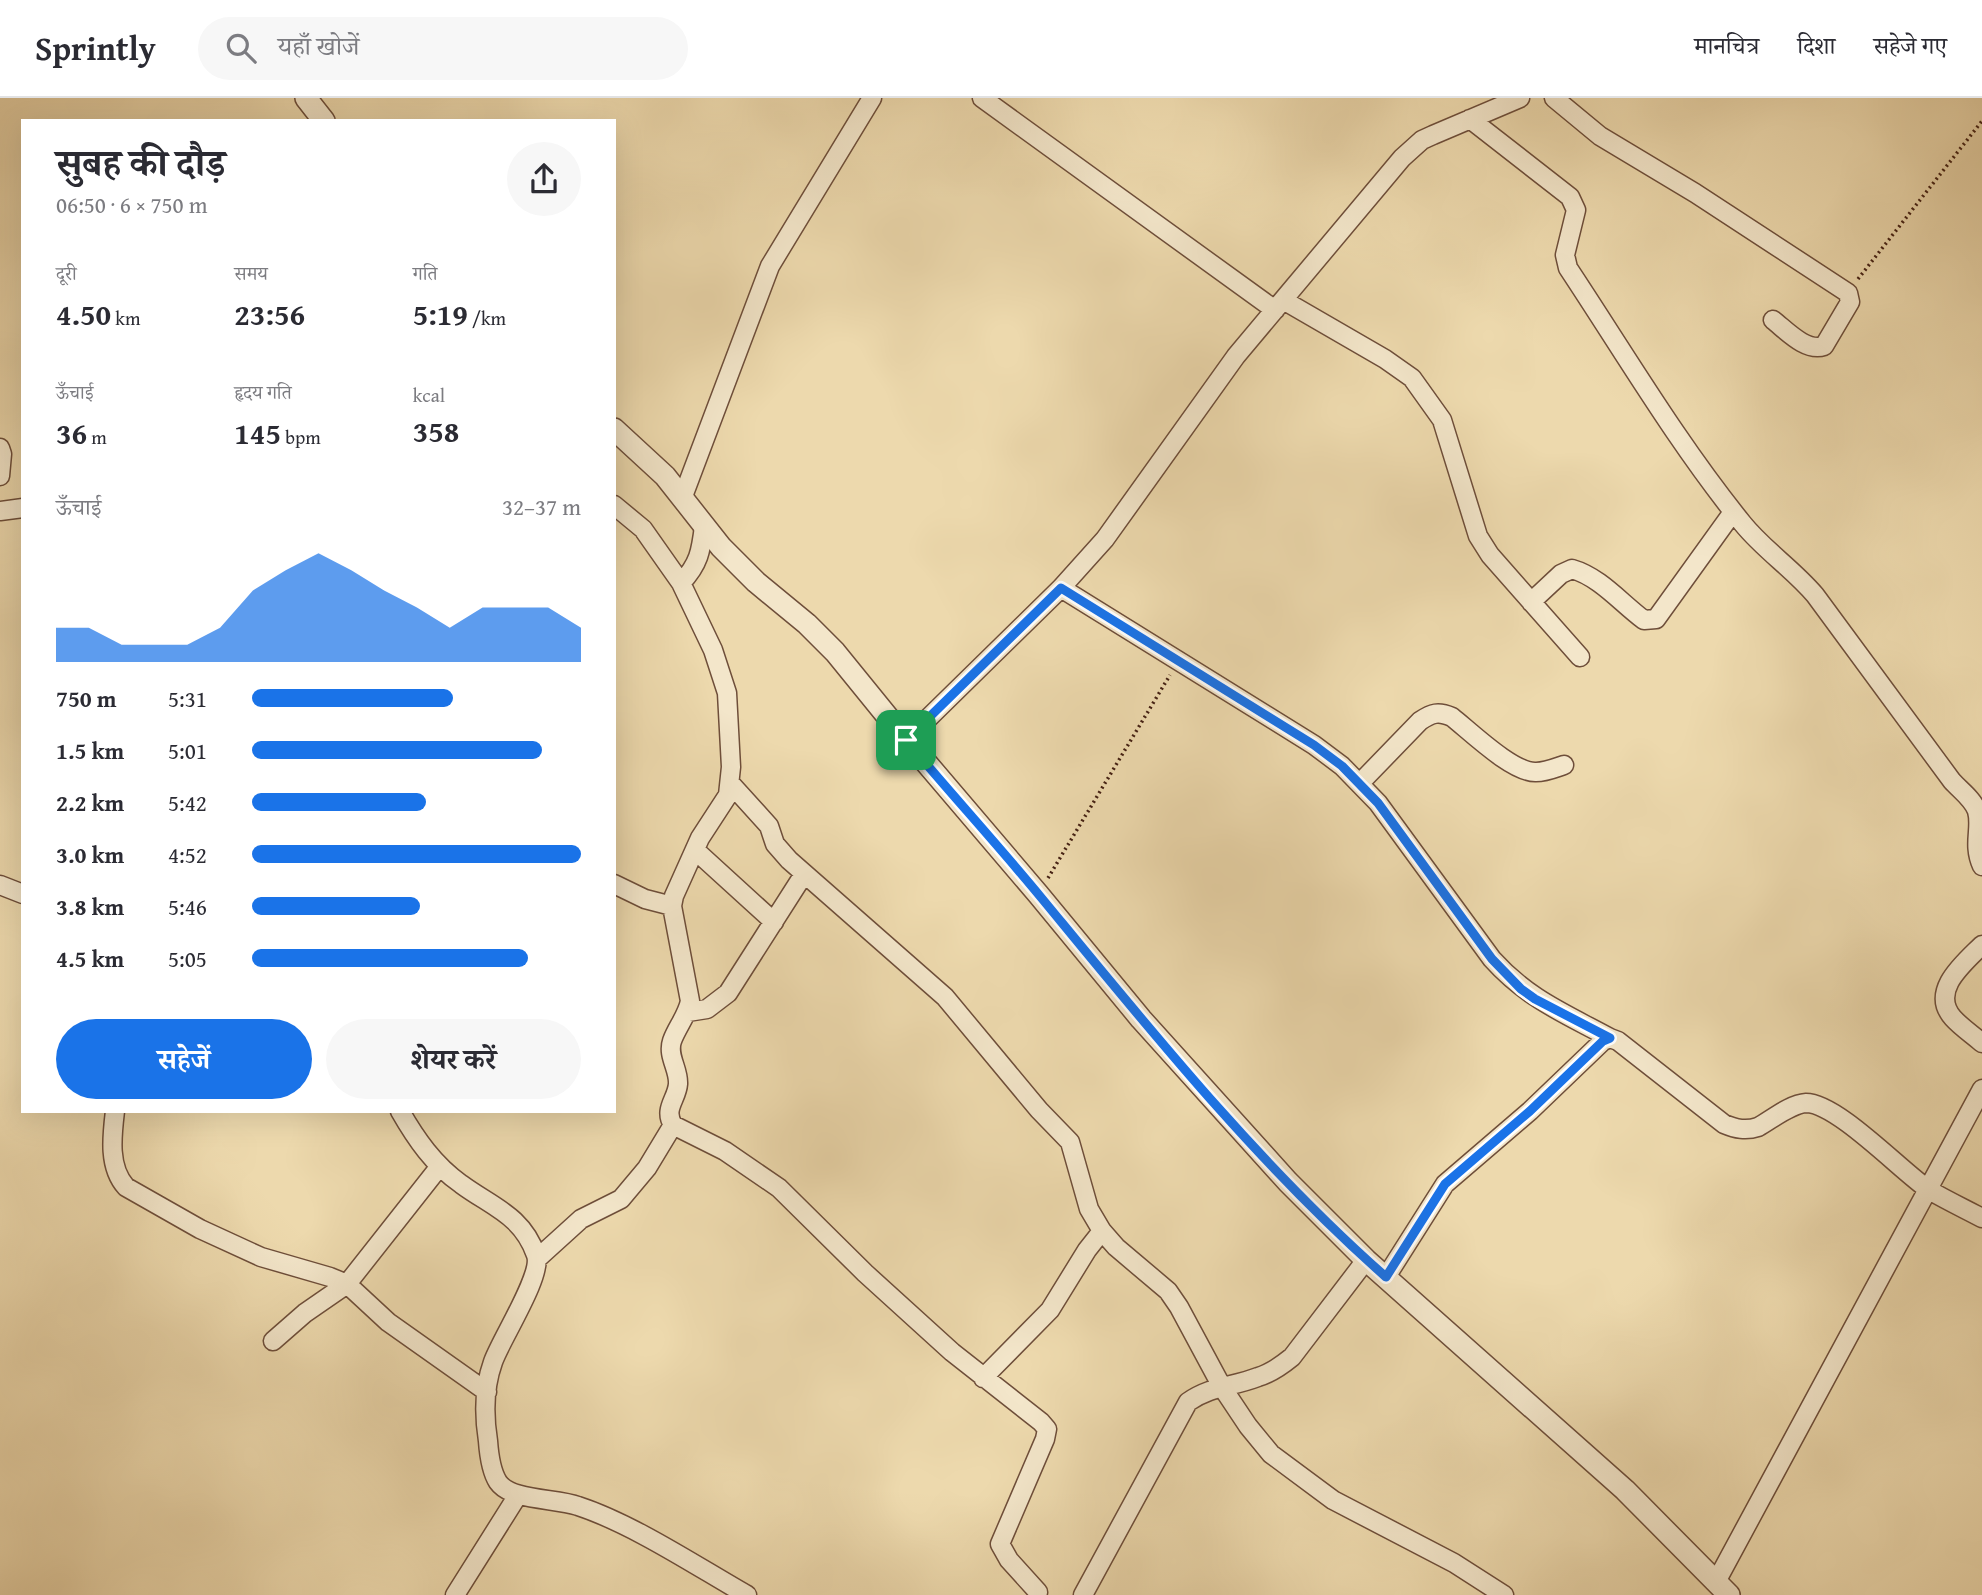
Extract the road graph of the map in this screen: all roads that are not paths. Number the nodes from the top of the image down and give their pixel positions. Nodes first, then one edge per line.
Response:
1 (306, 98) edge
2 (872, 98) edge
3 (982, 98) edge
4 (1520, 98) edge
5 (1554, 98) edge
6 (322, 119) edge
7 (1469, 119) junction
8 (1279, 305) junction
9 (1773, 320) dead end
10 (616, 431) edge
11 (0, 448) edge
12 (0, 476) edge
13 (682, 499) junction
14 (616, 507) edge
15 (21, 508) edge
16 (0, 511) edge
17 (1733, 512) junction
18 (704, 526) junction
19 (681, 583) junction
20 (1061, 588) junction
21 (1531, 602) junction
22 (1580, 657) dead end
23 (906, 740) junction
24 (1564, 765) dead end
25 (1360, 782) junction
26 (730, 784) junction
27 (695, 850) junction
28 (1982, 866) edge
29 (804, 874) junction
30 (0, 885) edge
31 (616, 885) edge
32 (21, 893) edge
33 (671, 906) junction
34 (774, 922) junction
35 (1982, 945) edge
36 (688, 1012) junction
37 (1610, 1038) junction
38 (1982, 1043) edge
39 (1982, 1089) edge
40 (115, 1113) edge
41 (401, 1113) edge
42 (673, 1125) junction
43 (440, 1166) junction
44 (1928, 1189) junction
45 (1982, 1218) edge
46 (1102, 1231) junction
47 (538, 1258) junction
48 (1366, 1260) junction
49 (1386, 1277) junction
50 (347, 1284) junction
51 (273, 1341) dead end
52 (983, 1378) junction
53 (1222, 1387) junction
54 (487, 1392) junction
55 (518, 1495) junction
56 (1723, 1589) edge
57 (1041, 1594) edge
58 (455, 1595) edge
59 (747, 1595) edge
60 (1017, 1595) edge
61 (1083, 1595) edge
62 (1504, 1595) edge

1 - 6 street
2 - 13 street
3 - 8 street
4 - 7 street
5 - 9 street
7 - 8 street
7 - 17 street
8 - 20 street
8 - 21 street
10 - 13 street
11 - 12 street
13 - 18 street
14 - 19 street
15 - 16 street
17 - 21 street
17 - 28 street
18 - 19 street
18 - 23 street
19 - 26 street
20 - 23 street
20 - 25 street
21 - 22 street
23 - 48 street
24 - 25 street
25 - 37 street
26 - 27 street
26 - 29 street
27 - 33 street
27 - 34 street
29 - 34 street
29 - 46 street
30 - 32 street
31 - 33 street
33 - 36 street
34 - 36 street
35 - 38 street
36 - 42 street
37 - 44 street
37 - 49 street
39 - 44 street
40 - 50 street
41 - 43 street
42 - 47 street
42 - 52 street
43 - 47 street
43 - 50 street
44 - 45 street
44 - 56 street
46 - 52 street
46 - 53 street
47 - 54 street
48 - 49 street
48 - 53 street
49 - 56 street
50 - 51 street
50 - 54 street
52 - 57 street
53 - 61 street
53 - 62 street
54 - 55 street
55 - 58 street
55 - 59 street
57 - 60 street

